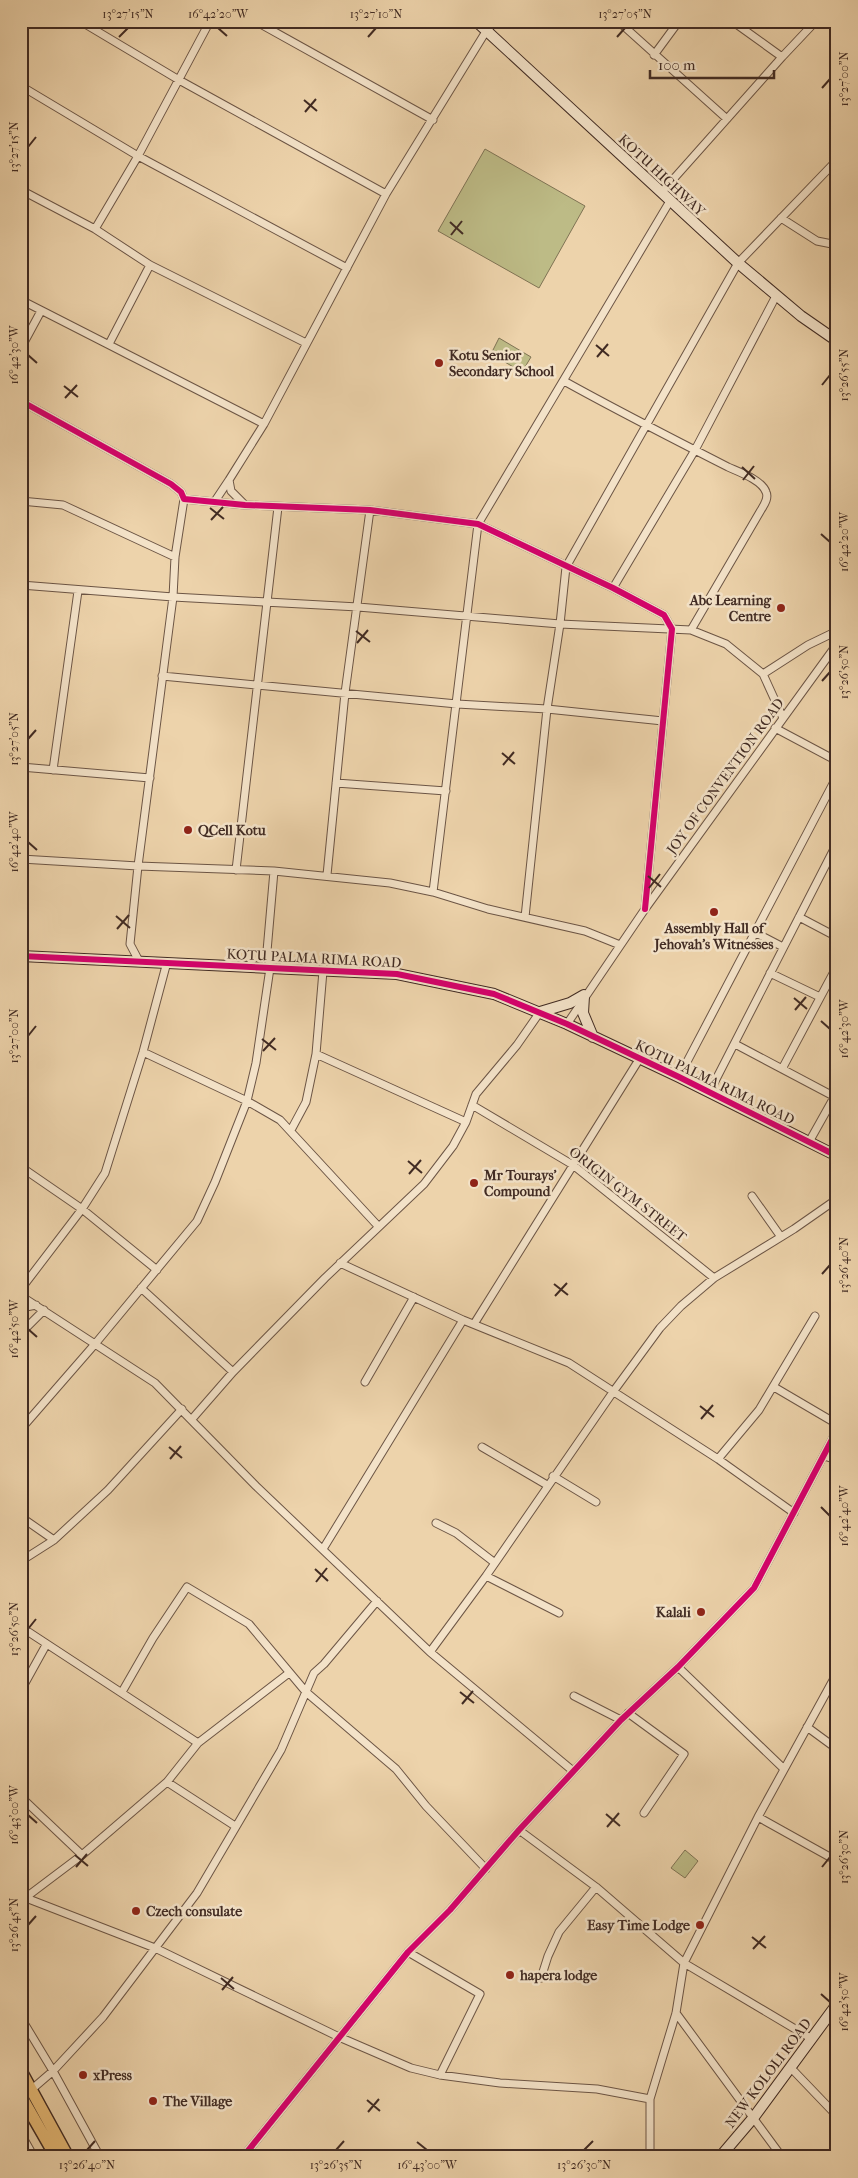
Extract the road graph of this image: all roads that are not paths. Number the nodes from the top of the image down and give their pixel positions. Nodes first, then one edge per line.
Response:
1 (80, 21) edge
2 (210, 21) edge
3 (255, 21) edge
4 (476, 21) edge
5 (495, 21) edge
6 (618, 21) edge
7 (679, 21) edge
8 (732, 21) edge
9 (816, 21) edge
10 (486, 31) junction
11 (654, 55) junction
12 (782, 56) junction
13 (179, 80) junction
14 (21, 86) edge
15 (727, 119) junction
16 (433, 120) junction
17 (138, 156) junction
18 (837, 160) edge
19 (21, 190) edge
20 (661, 193) junction
21 (386, 194) junction
22 (670, 201) junction
23 (781, 218) junction
24 (95, 230) junction
25 (837, 244) edge
26 (738, 263) junction
27 (150, 265) junction
28 (348, 268) junction
29 (776, 296) junction
30 (21, 300) edge
31 (41, 312) junction
32 (837, 342) edge
33 (306, 343) junction
34 (109, 344) junction
35 (21, 348) edge
36 (564, 381) junction
37 (21, 401) edge
38 (264, 424) junction
39 (646, 427) junction
40 (695, 450) junction
41 (229, 480) junction
42 (184, 498) junction
43 (21, 502) edge
44 (215, 502) junction
45 (245, 505) junction
46 (278, 507) junction
47 (370, 510) junction
48 (478, 524) junction
49 (174, 557) junction
50 (566, 567) junction
51 (21, 585) edge
52 (613, 588) junction
53 (78, 590) junction
54 (173, 597) junction
55 (266, 602) junction
56 (358, 607) junction
57 (466, 616) junction
58 (560, 624) junction
59 (672, 628) junction
60 (691, 630) junction
61 (837, 631) edge
62 (837, 644) edge
63 (762, 674) junction
64 (162, 676) junction
65 (256, 685) junction
66 (345, 693) junction
67 (457, 704) junction
68 (547, 710) junction
69 (783, 718) junction
70 (663, 721) junction
71 (775, 728) junction
72 (837, 761) edge
73 (21, 767) edge
74 (53, 770) junction
75 (837, 776) edge
76 (150, 778) junction
77 (336, 783) junction
78 (446, 791) junction
79 (837, 843) edge
80 (21, 859) edge
81 (138, 866) junction
82 (236, 870) junction
83 (274, 871) junction
84 (327, 875) junction
85 (434, 892) junction
86 (645, 909) junction
87 (525, 917) junction
88 (799, 917) junction
89 (754, 932) junction
90 (837, 937) edge
91 (620, 945) junction
92 (783, 947) junction
93 (21, 956) edge
94 (139, 961) junction
95 (166, 962) junction
96 (837, 966) edge
97 (270, 968) junction
98 (323, 971) junction
99 (770, 973) junction
100 (834, 981) edge
101 (584, 996) junction
102 (820, 997) junction
103 (540, 1012) junction
104 (567, 1024) junction
105 (593, 1037) junction
106 (735, 1044) junction
107 (143, 1052) junction
108 (316, 1054) junction
109 (640, 1058) junction
110 (782, 1069) junction
111 (679, 1077) junction
112 (710, 1093) junction
113 (836, 1095) edge
114 (247, 1101) junction
115 (472, 1105) junction
116 (466, 1122) junction
117 (290, 1130) junction
118 (809, 1142) junction
119 (837, 1156) edge
120 (573, 1165) junction
121 (21, 1167) edge
122 (752, 1196) dead end
123 (837, 1199) edge
124 (82, 1209) junction
125 (378, 1226) junction
126 (781, 1238) junction
127 (340, 1263) junction
128 (157, 1270) junction
129 (714, 1278) junction
130 (141, 1288) junction
131 (21, 1289) edge
132 (21, 1296) edge
133 (414, 1297) junction
134 (36, 1305) junction
135 (21, 1308) edge
136 (44, 1310) junction
137 (815, 1316) dead end
138 (464, 1320) junction
139 (474, 1324) junction
140 (21, 1333) edge
141 (95, 1344) junction
142 (233, 1372) junction
143 (365, 1382) dead end
144 (774, 1387) junction
145 (613, 1392) junction
146 (182, 1409) junction
147 (192, 1419) junction
148 (837, 1424) edge
149 (21, 1429) edge
150 (837, 1430) edge
151 (482, 1447) dead end
152 (824, 1456) junction
153 (718, 1459) junction
154 (837, 1460) edge
155 (553, 1476) junction
156 (547, 1485) junction
157 (596, 1502) dead end
158 (794, 1513) junction
159 (21, 1517) edge
160 (436, 1523) dead end
161 (54, 1540) junction
162 (323, 1549) junction
163 (21, 1561) edge
164 (495, 1562) junction
165 (486, 1576) junction
166 (377, 1601) junction
167 (559, 1613) dead end
168 (21, 1627) edge
169 (46, 1645) junction
170 (430, 1652) junction
171 (678, 1667) junction
172 (289, 1673) junction
173 (837, 1673) edge
174 (25, 1683) dead end
175 (122, 1692) junction
176 (306, 1692) junction
177 (574, 1696) dead end
178 (628, 1713) junction
179 (620, 1720) junction
180 (807, 1727) junction
181 (198, 1743) junction
182 (837, 1749) edge
183 (784, 1769) junction
184 (573, 1771) junction
185 (167, 1782) junction
186 (21, 1798) edge
187 (644, 1813) dead end
188 (758, 1817) junction
189 (235, 1826) junction
190 (519, 1830) junction
191 (82, 1855) junction
192 (837, 1862) edge
193 (486, 1869) junction
194 (596, 1886) junction
195 (23, 1899) edge
196 (155, 1948) junction
197 (408, 1952) junction
198 (684, 1963) junction
199 (541, 1978) dead end
200 (837, 2004) edge
201 (676, 2013) junction
202 (21, 2018) edge
203 (339, 2037) junction
204 (812, 2039) junction
205 (790, 2068) junction
206 (21, 2071) edge
207 (53, 2071) junction
208 (440, 2075) junction
209 (26, 2093) edge
210 (650, 2099) junction
211 (837, 2116) edge
212 (754, 2117) junction
213 (21, 2134) edge
214 (34, 2157) edge
215 (56, 2157) edge
216 (68, 2157) edge
217 (100, 2157) edge
218 (244, 2157) edge
219 (650, 2157) edge
220 (720, 2157) edge
221 (782, 2157) edge

1 - 13 street
2 - 13 street
3 - 16 street
4 - 10 street, KOTU HIGHWAY
5 - 10 street
6 - 11 street
7 - 11 street
8 - 12 street
9 - 12 street
10 - 16 street
10 - 20 street, KOTU HIGHWAY
11 - 15 street
12 - 15 street
13 - 17 street
13 - 21 street
14 - 17 street
15 - 20 street
16 - 21 street
17 - 24 street
17 - 28 street
18 - 23 street
19 - 24 street
20 - 22 street, KOTU HIGHWAY
21 - 28 street
22 - 26 street, KOTU HIGHWAY
22 - 36 street
23 - 25 street
23 - 26 street
24 - 27 street
26 - 29 street, KOTU HIGHWAY
26 - 39 street
27 - 33 street
27 - 34 street
28 - 33 street
29 - 32 street, KOTU HIGHWAY
29 - 40 street
30 - 31 street
31 - 34 street
31 - 35 street
33 - 38 street
34 - 38 street
36 - 39 street
36 - 48 street
37 - 42 street
38 - 41 street
39 - 40 street
39 - 50 street
40 - 52 street
40 - 60 street
41 - 44 street
41 - 45 street
42 - 44 street
42 - 49 street
43 - 49 street
44 - 45 street
45 - 46 street
46 - 47 street
46 - 55 street
47 - 48 street
47 - 56 street
48 - 50 street
48 - 57 street
49 - 54 street
50 - 52 street
50 - 58 street
51 - 53 street
52 - 59 street
53 - 54 street
53 - 74 street
54 - 55 street
54 - 64 street
55 - 56 street
55 - 65 street
56 - 57 street
56 - 66 street
57 - 58 street
57 - 67 street
58 - 59 street
58 - 68 street
59 - 60 street
59 - 70 street
60 - 63 street
61 - 63 street
62 - 69 street, JOY OF CONVENTION ROAD
63 - 69 street
64 - 65 street
64 - 76 street
65 - 66 street
65 - 82 street
66 - 67 street
66 - 77 street
67 - 68 street
67 - 78 street
68 - 70 street
68 - 87 street
69 - 71 street, JOY OF CONVENTION ROAD
70 - 86 street
71 - 72 street
71 - 86 street, JOY OF CONVENTION ROAD
73 - 74 street
74 - 76 street
75 - 89 street
76 - 81 street
77 - 78 street
77 - 84 street
78 - 85 street
79 - 88 street
80 - 81 street
81 - 82 street
81 - 94 street
82 - 83 street
83 - 84 street
83 - 97 street
84 - 85 street
85 - 87 street
86 - 91 street, JOY OF CONVENTION ROAD
87 - 91 street
88 - 90 street
88 - 92 street
89 - 92 street
89 - 111 street
91 - 101 street, JOY OF CONVENTION ROAD
92 - 99 street
93 - 94 street, KOTU PALMA RIMA ROAD
94 - 95 street, KOTU PALMA RIMA ROAD
95 - 97 street, KOTU PALMA RIMA ROAD
95 - 107 street
96 - 100 street
97 - 98 street, KOTU PALMA RIMA ROAD
97 - 114 street
98 - 103 street, KOTU PALMA RIMA ROAD
98 - 108 street
99 - 102 street
99 - 106 street
100 - 102 street
101 - 103 street
101 - 104 street, JOY OF CONVENTION ROAD
101 - 105 street
102 - 110 street
103 - 104 street, KOTU PALMA RIMA ROAD
103 - 115 street
104 - 105 street, KOTU PALMA RIMA ROAD
105 - 109 street, KOTU PALMA RIMA ROAD
106 - 110 street
106 - 112 street
107 - 114 street
107 - 124 street
108 - 116 street
108 - 117 street
109 - 111 street, KOTU PALMA RIMA ROAD
109 - 120 street
110 - 113 street
111 - 112 street, KOTU PALMA RIMA ROAD
112 - 118 street, KOTU PALMA RIMA ROAD
113 - 118 street
114 - 117 street
114 - 128 street
115 - 116 street
115 - 120 street, ORIGIN GYM STREET
116 - 125 street
117 - 125 street
118 - 119 street, KOTU PALMA RIMA ROAD
120 - 129 street, ORIGIN GYM STREET
120 - 139 street
121 - 124 street
122 - 126 street
123 - 126 street
124 - 128 street
124 - 131 street
125 - 127 street
126 - 129 street
127 - 133 street
127 - 142 street
128 - 130 street
129 - 145 street
130 - 141 street
130 - 142 street
132 - 134 street
133 - 138 street
133 - 143 street
134 - 135 street
134 - 136 street
136 - 140 street
136 - 141 street
137 - 144 street
138 - 139 street
138 - 162 street
139 - 145 street
141 - 146 street
141 - 149 street
142 - 147 street
144 - 148 street
144 - 153 street
145 - 153 street
145 - 155 street
146 - 147 street
146 - 161 street
147 - 162 street
150 - 152 street
151 - 156 street
152 - 154 street
152 - 158 street
153 - 158 street
155 - 156 street
155 - 157 street
156 - 164 street
158 - 171 street
159 - 161 street
160 - 164 street
161 - 163 street
162 - 166 street
164 - 165 street
165 - 167 street
165 - 170 street
166 - 170 street
166 - 176 street
168 - 169 street
169 - 174 street
169 - 175 street
170 - 184 street
171 - 178 street
171 - 183 street
172 - 175 street
172 - 176 street
172 - 181 street
173 - 180 street
175 - 181 street
176 - 189 street
176 - 193 street
177 - 179 street
178 - 179 street
178 - 187 street
179 - 184 street
180 - 182 street
180 - 183 street
181 - 185 street
183 - 188 street
184 - 190 street
185 - 189 street
185 - 191 street
186 - 191 street
188 - 192 street
188 - 198 street
189 - 196 street
190 - 193 street
190 - 194 street
191 - 195 street
193 - 197 street
194 - 198 street
194 - 199 street
195 - 196 street
196 - 203 street
196 - 207 street
197 - 203 street
197 - 208 street
198 - 201 street
198 - 204 street
200 - 204 street, NEW KOLOLI ROAD
201 - 210 street
201 - 212 street
202 - 207 street
203 - 208 street
203 - 218 street
204 - 205 street, NEW KOLOLI ROAD
205 - 211 street
205 - 212 street, NEW KOLOLI ROAD
206 - 209 main road
207 - 209 street
207 - 217 street
208 - 210 street
209 - 215 main road
209 - 216 main road
210 - 219 street
212 - 220 street, NEW KOLOLI ROAD
212 - 221 street
213 - 214 street

